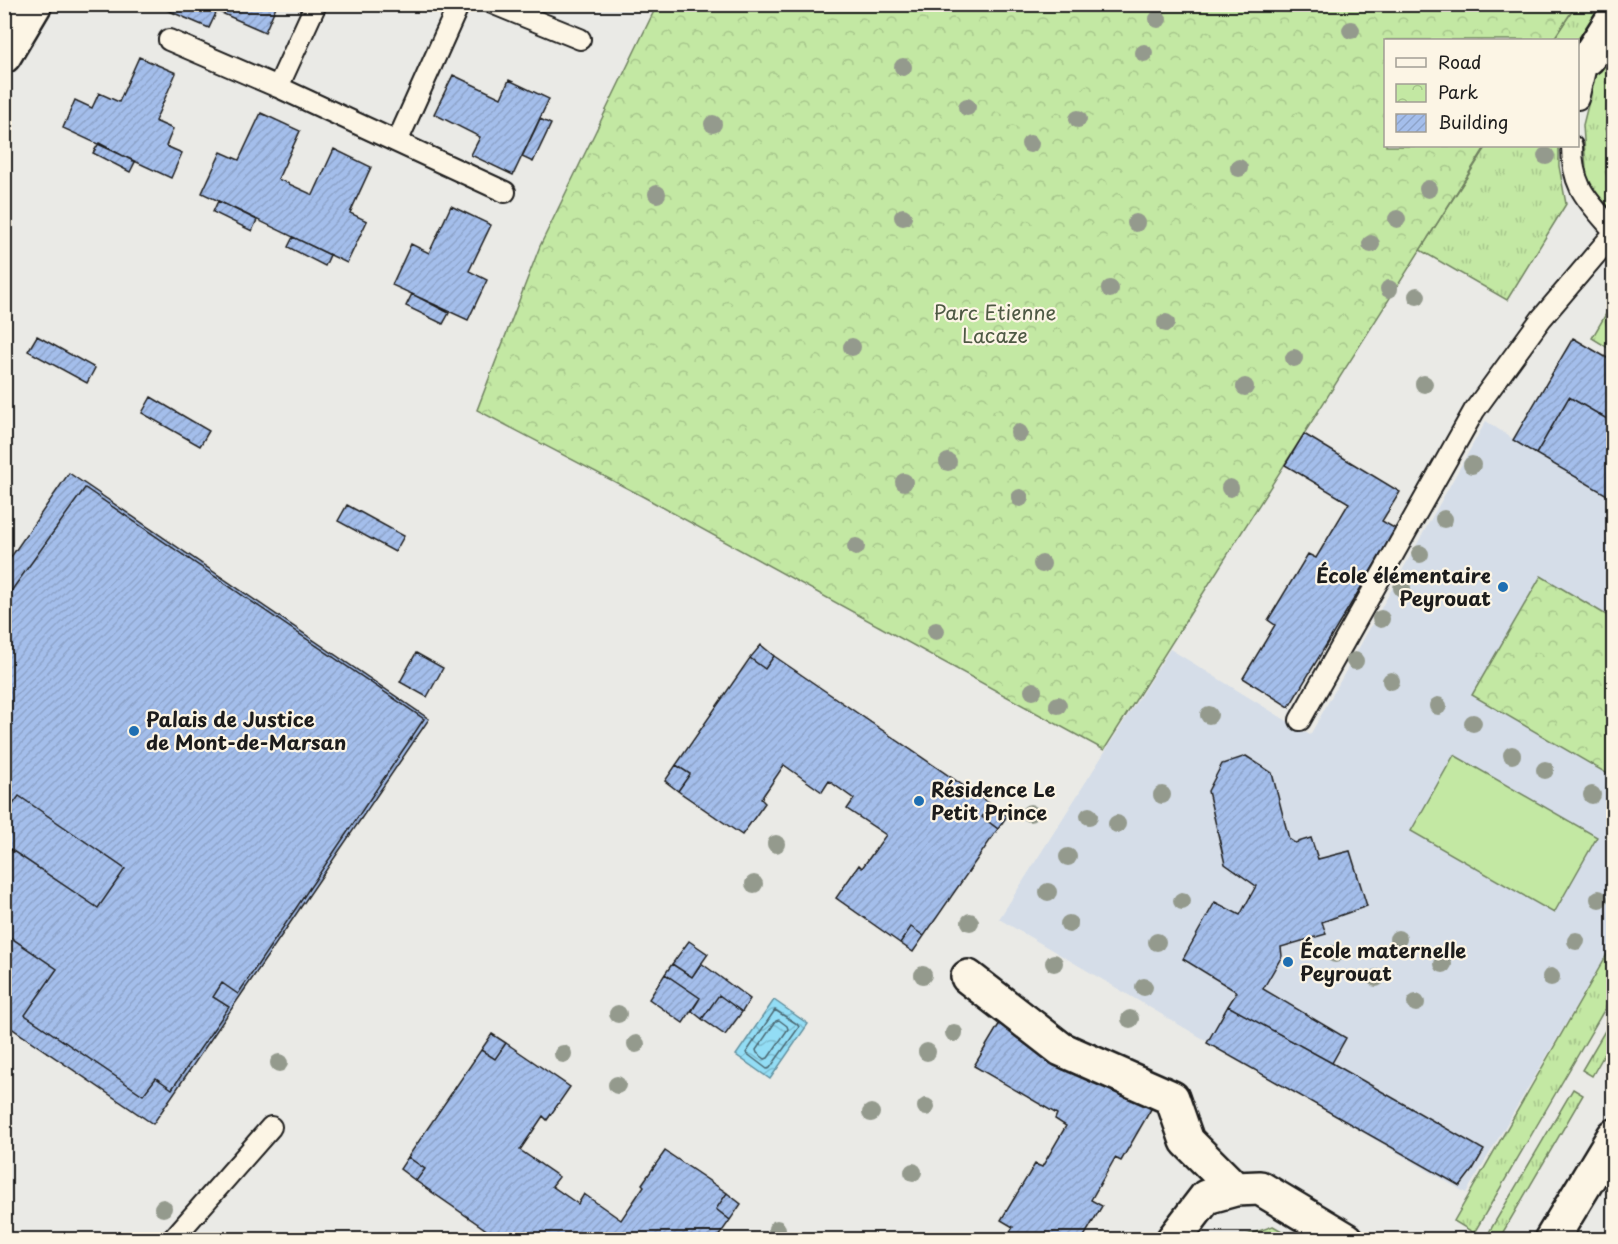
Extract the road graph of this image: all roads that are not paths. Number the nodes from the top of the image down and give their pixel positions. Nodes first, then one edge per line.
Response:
1 (35, 4) edge
2 (316, 4) edge
3 (459, 4) edge
4 (494, 4) edge
5 (1614, 18) edge
6 (580, 39) dead end
7 (169, 40) dead end
8 (4, 56) edge
9 (1588, 58) joint
10 (278, 87) junction
11 (1579, 95) edge
12 (397, 142) junction
13 (1572, 147) edge
14 (505, 192) dead end
15 (1614, 232) edge
16 (1300, 720) dead end
17 (968, 977) dead end
18 (271, 1127) dead end
19 (1614, 1136) edge
20 (1235, 1189) junction
21 (172, 1239) edge
22 (1173, 1239) edge
23 (1347, 1239) edge
24 (1551, 1239) edge

1 - 8 street
2 - 10 lane
3 - 12 lane
4 - 6 lane
5 - 9 street
7 - 10 lane
9 - 11 lane
10 - 12 lane
12 - 14 lane
13 - 15 lane
15 - 16 lane
17 - 20 street
18 - 21 lane
19 - 24 street
20 - 22 street
20 - 23 street

